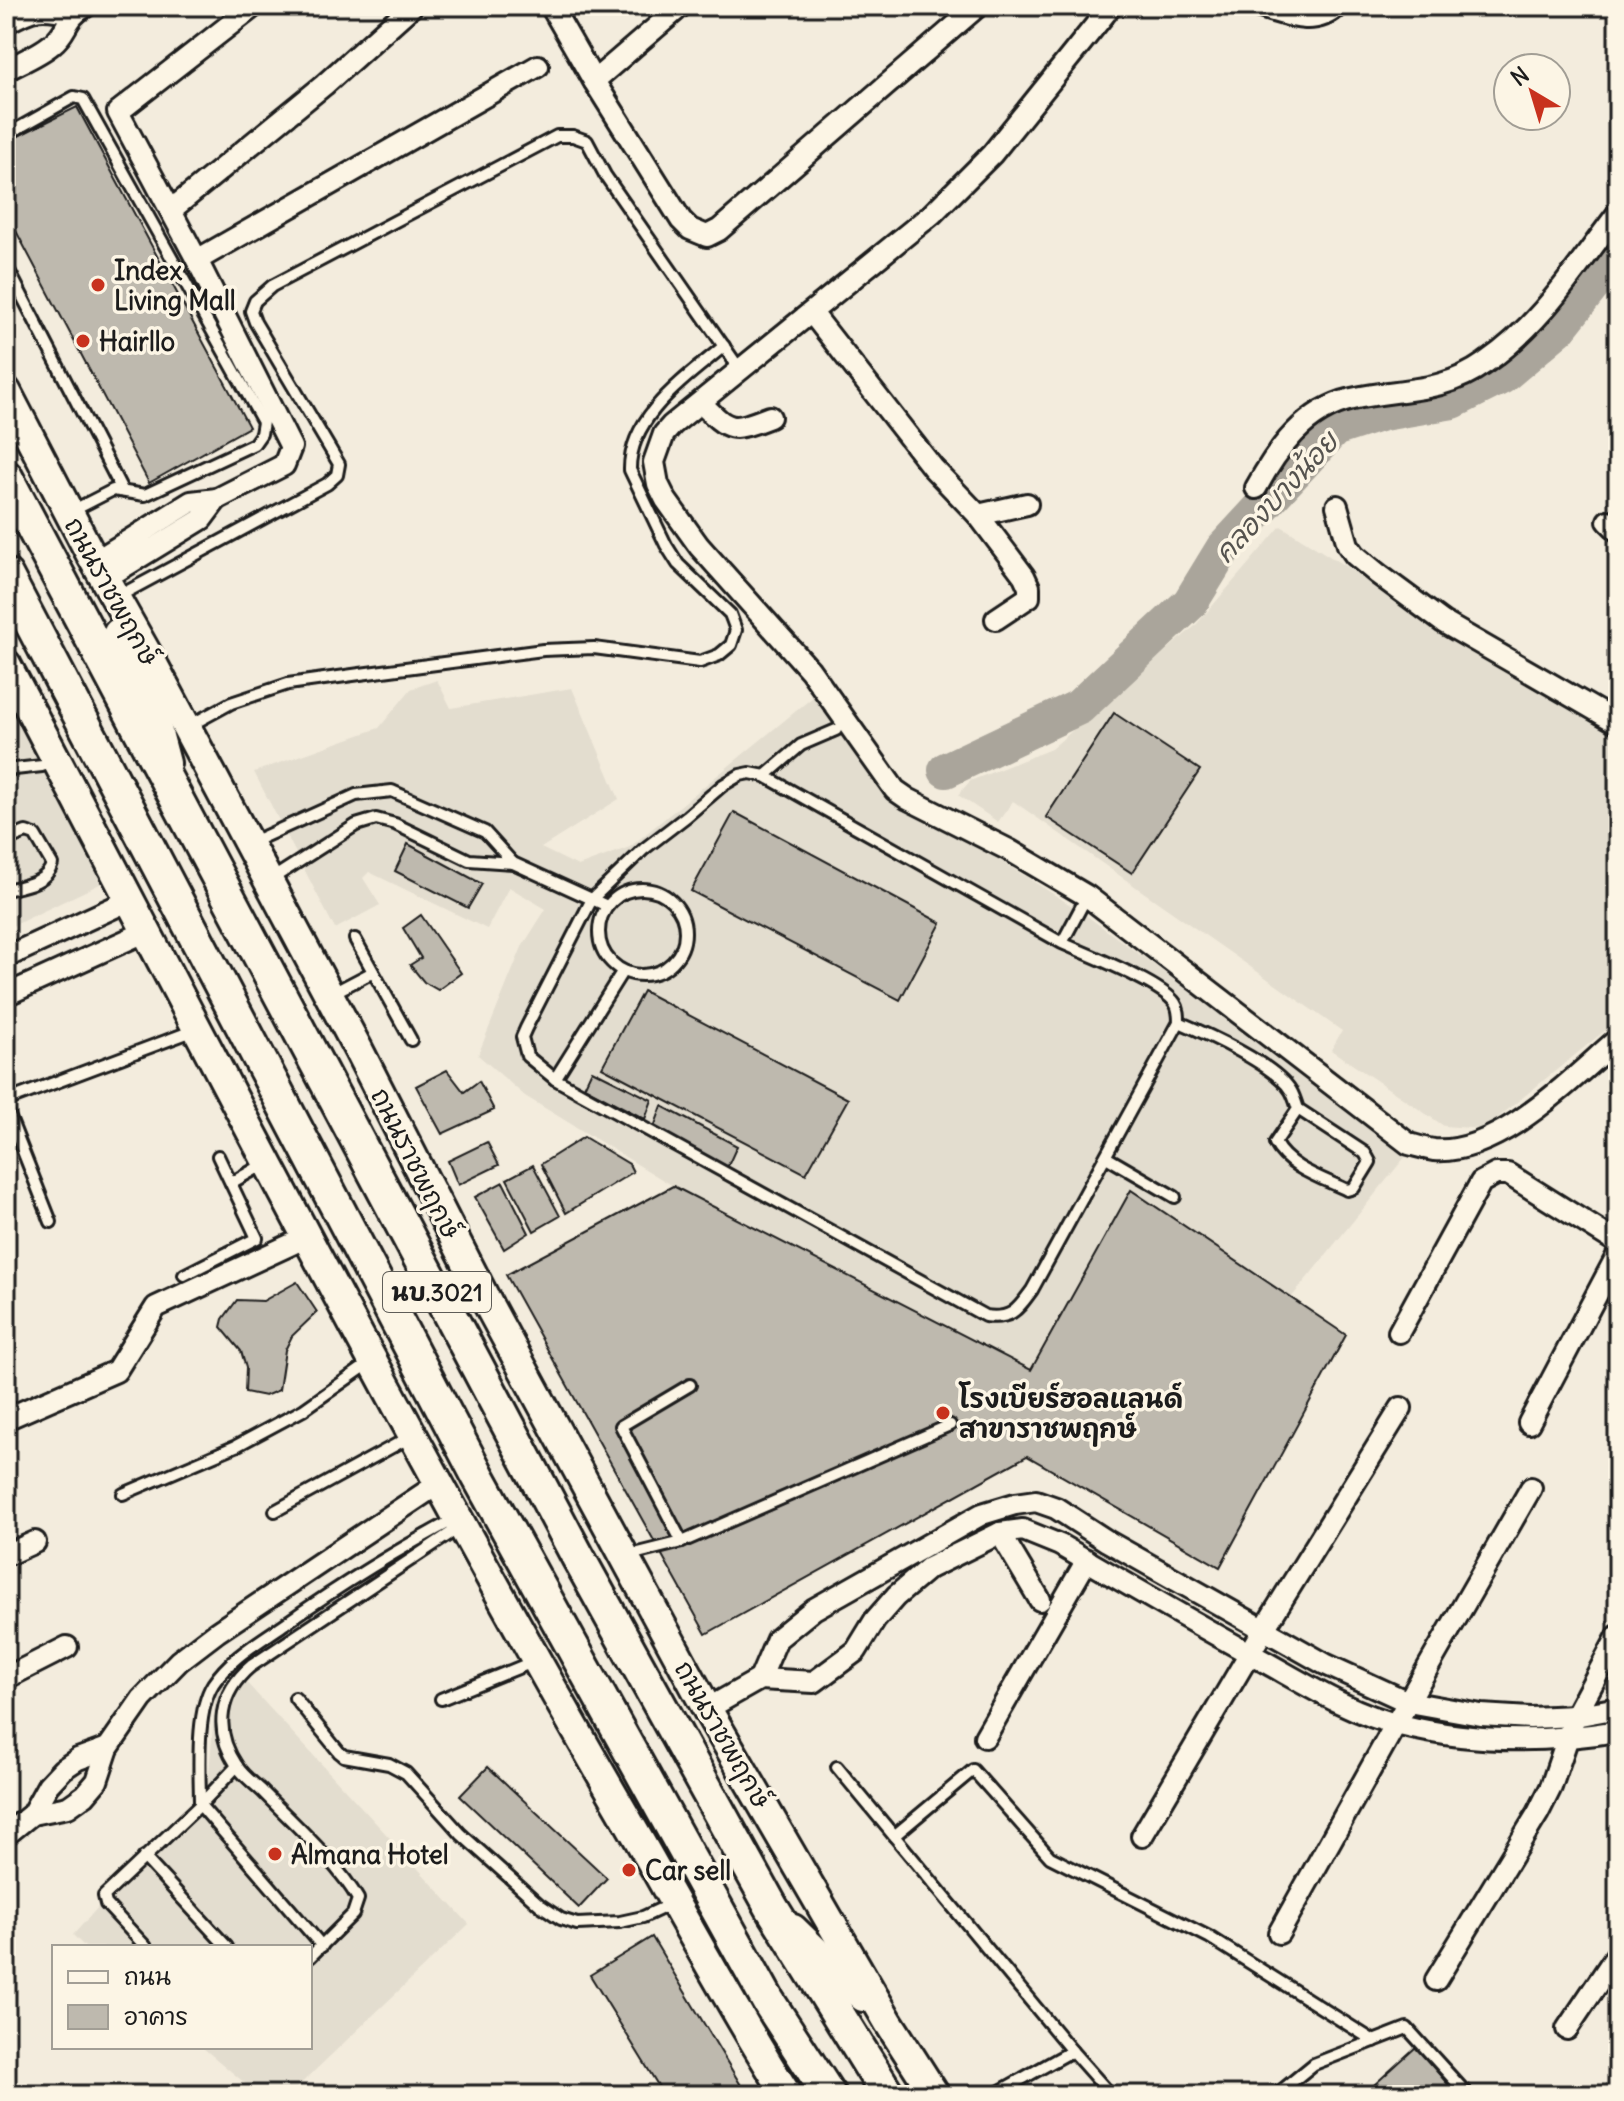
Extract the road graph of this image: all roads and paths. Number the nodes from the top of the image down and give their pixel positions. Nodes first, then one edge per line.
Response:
1 (254, 6) edge
2 (412, 6) edge
3 (551, 6) edge
4 (681, 6) edge
5 (978, 6) edge
6 (1111, 6) edge
7 (1256, 6) edge
8 (1337, 6) edge
9 (45, 7) edge
10 (79, 10) edge
11 (6, 23) edge
12 (538, 66) dead end
13 (6, 70) edge
14 (594, 81) junction
15 (6, 135) edge
16 (171, 210) junction
17 (1618, 213) edge
18 (197, 260) junction
19 (6, 265) edge
20 (812, 313) junction
21 (724, 346) junction
22 (741, 371) junction
23 (6, 391) edge
24 (701, 403) junction
25 (770, 417) dead end
26 (6, 477) edge
27 (1256, 488) dead end
28 (122, 490) junction
29 (1027, 504) dead end
30 (1337, 506) dead end
31 (68, 513) junction
32 (978, 515) junction
33 (101, 573) junction
34 (6, 575) edge
35 (751, 606) junction
36 (732, 619) junction
37 (996, 619) dead end
38 (6, 664) edge
39 (1618, 723) edge
40 (187, 727) junction
41 (836, 730) dead end
42 (56, 760) junction
43 (6, 770) edge
44 (765, 776) junction
45 (170, 787) junction
46 (6, 840) edge
47 (248, 843) junction
48 (513, 863) junction
49 (268, 881) junction
50 (6, 890) edge
51 (1087, 896) junction
52 (592, 899) junction
53 (123, 903) junction
54 (607, 906) junction
55 (147, 931) junction
56 (355, 939) dead end
57 (1062, 943) junction
58 (6, 957) edge
59 (373, 972) junction
60 (622, 972) junction
61 (6, 995) edge
62 (329, 995) junction
63 (1179, 1022) junction
64 (197, 1029) junction
65 (1618, 1039) edge
66 (411, 1040) dead end
67 (555, 1079) junction
68 (6, 1101) edge
69 (6, 1108) edge
70 (1298, 1109) junction
71 (218, 1156) dead end
72 (1106, 1157) junction
73 (268, 1162) junction
74 (231, 1183) junction
75 (1175, 1197) dead end
76 (51, 1222) dead end
77 (307, 1237) junction
78 (1618, 1243) edge
79 (1618, 1254) edge
80 (184, 1275) dead end
81 (1399, 1332) dead end
82 (372, 1362) junction
83 (690, 1385) dead end
84 (1401, 1408) dead end
85 (6, 1419) edge
86 (1529, 1423) dead end
87 (950, 1425) dead end
88 (411, 1437) junction
89 (438, 1484) junction
90 (1531, 1488) dead end
91 (123, 1494) dead end
92 (275, 1511) dead end
93 (460, 1522) junction
94 (1093, 1530) junction
95 (1000, 1533) junction
96 (417, 1539) junction
97 (35, 1542) dead end
98 (682, 1542) junction
99 (424, 1550) junction
100 (6, 1555) edge
101 (624, 1556) junction
102 (1083, 1558) junction
103 (1040, 1600) dead end
104 (298, 1614) junction
105 (307, 1628) junction
106 (1264, 1629) junction
107 (1618, 1636) edge
108 (67, 1647) dead end
109 (1249, 1653) junction
110 (535, 1661) junction
111 (6, 1678) edge
112 (760, 1679) junction
113 (295, 1698) dead end
114 (441, 1699) dead end
115 (1408, 1702) junction
116 (1618, 1708) edge
117 (707, 1709) junction
118 (1575, 1716) junction
119 (1396, 1724) junction
120 (1618, 1731) edge
121 (985, 1737) dead end
122 (1568, 1739) junction
123 (108, 1748) junction
124 (237, 1766) junction
125 (837, 1767) dead end
126 (200, 1805) junction
127 (32, 1814) junction
128 (6, 1835) edge
129 (636, 1835) junction
130 (894, 1836) junction
131 (1142, 1836) dead end
132 (144, 1857) junction
133 (673, 1903) junction
134 (772, 1908) junction
135 (1279, 1933) dead end
136 (144, 1945) edge
137 (225, 1945) edge
138 (322, 1946) junction
139 (1618, 1953) edge
140 (312, 1955) edge
141 (1436, 1980) dead end
142 (768, 2001) junction
143 (889, 2023) junction
144 (1567, 2029) dead end
145 (1374, 2041) junction
146 (1072, 2051) junction
147 (787, 2095) edge
148 (829, 2095) edge
149 (888, 2095) edge
150 (935, 2095) edge
151 (993, 2095) edge
152 (1111, 2095) edge
153 (1276, 2095) edge
154 (1468, 2095) edge

1 - 16 street
2 - 16 street
3 - 14 street
4 - 14 street
5 - 14 street
6 - 20 street
7 - 8 street
9 - 10 street
9 - 11 street
10 - 13 street
12 - 18 street
15 - 28 lane
16 - 18 street
17 - 27 street
18 - 33 street
19 - 28 lane
20 - 22 street
20 - 32 street
21 - 22 lane
21 - 33 lane
21 - 36 lane
22 - 24 street
23 - 31 main road, ถนนราชพฤกษ์ / นบ.3021
24 - 25 street
24 - 35 street
26 - 45 main road, ถนนราชพฤกษ์ / นบ.3021
28 - 31 lane
29 - 32 street
30 - 39 street
31 - 33 main road, ถนนราชพฤกษ์ / นบ.3021
32 - 37 street
33 - 40 main road, ถนนราชพฤกษ์ / นบ.3021
33 - 45 main road
34 - 142 main road, นบ.3021
35 - 36 lane
35 - 51 street
36 - 40 lane
38 - 42 main road, นบ.3021
40 - 47 main road, ถนนราชพฤกษ์ / นบ.3021
41 - 44 lane
42 - 43 lane
42 - 53 main road, นบ.3021
44 - 52 lane
44 - 57 lane
45 - 134 main road, ถนนราชพฤกษ์ / นบ.3021
46 - 50 lane
47 - 48 lane
47 - 49 main road, ถนนราชพฤกษ์ / นบ.3021
48 - 49 lane
48 - 52 lane
49 - 62 main road, ถนนราชพฤกษ์ / นบ.3021
51 - 57 lane
51 - 65 street
52 - 54 lane
52 - 67 lane
53 - 55 main road, นบ.3021
53 - 58 street
54 - 60 lane
54 - 60 lane
55 - 61 street
55 - 64 main road, นบ.3021
56 - 59 lane
57 - 63 lane
59 - 62 lane
59 - 66 lane
60 - 67 lane
62 - 101 main road, ถนนราชพฤกษ์ / นบ.3021
63 - 70 lane
63 - 72 lane
64 - 68 lane
64 - 73 main road, นบ.3021
67 - 72 lane
69 - 76 lane
70 - 70 lane
71 - 74 lane
72 - 75 lane
73 - 74 lane
73 - 77 main road, นบ.3021
74 - 80 lane
77 - 82 main road, นบ.3021
77 - 85 street
78 - 81 street
79 - 86 street
82 - 88 main road, นบ.3021
82 - 91 lane
83 - 98 lane
84 - 106 street
87 - 98 lane
88 - 89 main road, นบ.3021
88 - 92 lane
89 - 93 main road, นบ.3021
89 - 123 street
90 - 115 street
93 - 96 lane
93 - 99 lane
93 - 110 main road, นบ.3021
94 - 102 street
94 - 106 street
94 - 112 street
95 - 102 street
95 - 103 street
95 - 112 street
96 - 99 lane
96 - 104 lane
97 - 100 street
98 - 101 lane
99 - 105 lane
101 - 117 main road, ถนนราชพฤกษ์ / นบ.3021
102 - 109 street
102 - 121 street
104 - 105 lane
104 - 126 lane
105 - 124 lane
106 - 109 street
106 - 115 street
107 - 118 street
108 - 111 street
109 - 119 street
109 - 131 street
110 - 114 lane
110 - 129 main road, นบ.3021
112 - 117 street
113 - 133 lane
115 - 118 street
115 - 119 street
116 - 118 street
117 - 143 main road, ถนนราชพฤกษ์ / นบ.3021
118 - 122 street
119 - 122 street
119 - 135 street
120 - 122 street
122 - 141 street
123 - 127 street
123 - 127 street
124 - 126 lane
124 - 138 lane
125 - 130 lane
126 - 132 lane
126 - 138 lane
127 - 128 street
129 - 133 main road, นบ.3021
129 - 142 main road
130 - 145 lane
130 - 146 lane
132 - 136 lane
132 - 137 lane
133 - 147 main road, นบ.3021
134 - 143 main road
134 - 149 main road, ถนนราชพฤกษ์ / นบ.3021
138 - 140 lane
139 - 144 street
142 - 148 main road, นบ.3021
143 - 150 main road, ถนนราชพฤกษ์ / นบ.3021
145 - 153 lane
145 - 154 lane
146 - 151 lane
146 - 152 lane

